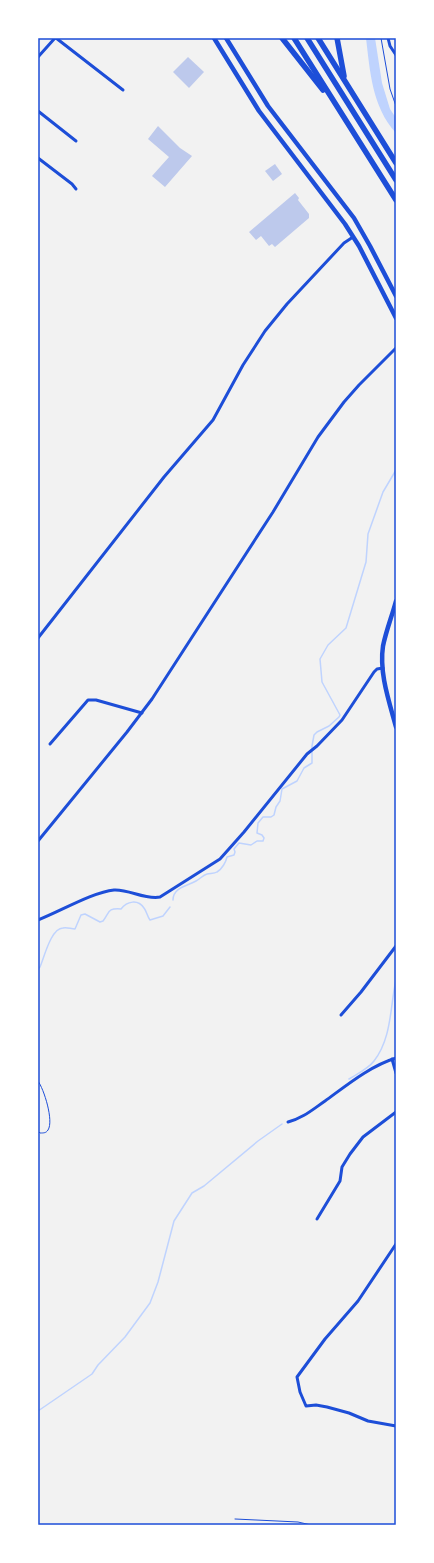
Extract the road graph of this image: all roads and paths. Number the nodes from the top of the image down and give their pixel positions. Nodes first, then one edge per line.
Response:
1 (55, 38) edge
2 (214, 38) edge
3 (226, 38) edge
4 (282, 38) edge
5 (294, 38) edge
6 (306, 38) edge
7 (318, 38) edge
8 (337, 38) edge
9 (381, 38) edge
10 (388, 38) edge
11 (396, 55) edge
12 (38, 57) edge
13 (241, 64) junction
14 (232, 69) junction
15 (346, 82) junction
16 (123, 90) dead end
17 (396, 106) edge
18 (340, 110) junction
19 (38, 111) edge
20 (76, 141) dead end
21 (38, 158) edge
22 (396, 163) edge
23 (396, 180) edge
24 (76, 190) dead end
25 (396, 200) edge
26 (353, 237) junction
27 (396, 296) edge
28 (396, 318) edge
29 (396, 348) edge
30 (396, 601) edge
31 (38, 638) edge
32 (383, 668) junction
33 (142, 713) junction
34 (396, 727) edge
35 (50, 744) dead end
36 (38, 841) edge
37 (38, 920) edge
38 (396, 946) edge
39 (341, 1014) dead end
40 (396, 1058) edge
41 (392, 1059) junction
42 (396, 1073) edge
43 (38, 1081) edge
44 (396, 1112) edge
45 (288, 1122) dead end
46 (38, 1131) edge
47 (317, 1219) dead end
48 (396, 1244) edge
49 (396, 1426) edge
50 (235, 1519) dead end
51 (311, 1525) edge

1 - 12 street
1 - 16 street
2 - 14 main road
3 - 13 main road
4 - 18 highway
5 - 18 highway
6 - 23 highway
7 - 15 highway
8 - 15 highway
9 - 17 path
10 - 11 street
13 - 14 main road
13 - 27 main road
14 - 26 main road
15 - 22 highway
18 - 25 highway
19 - 20 street
21 - 24 street
26 - 28 main road
26 - 31 street
29 - 33 street
30 - 32 main road
32 - 34 main road
32 - 37 street
33 - 35 street
33 - 36 street
38 - 39 street
40 - 41 street
41 - 42 street
41 - 45 street
43 - 46 path
44 - 47 street
48 - 49 street
50 - 51 path

